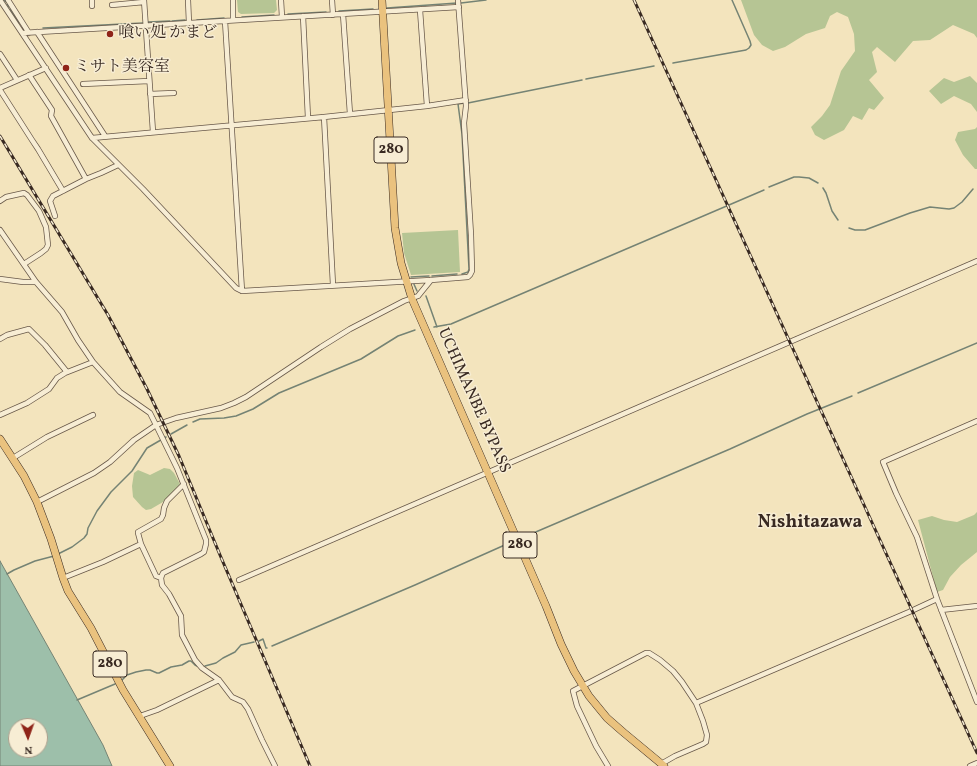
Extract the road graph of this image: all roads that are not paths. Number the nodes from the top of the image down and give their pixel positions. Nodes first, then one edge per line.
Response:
1 (0, 0) edge
2 (8, 0) edge
3 (92, 0) edge
4 (188, 0) edge
5 (233, 0) edge
6 (281, 0) edge
7 (332, 0) edge
8 (382, 0) edge
9 (458, 0) edge
10 (144, 1) edge
11 (112, 5) dead end
12 (92, 6) dead end
13 (459, 7) junction
14 (420, 10) junction
15 (382, 12) junction
16 (343, 14) junction
17 (332, 15) junction
18 (302, 16) junction
19 (282, 17) junction
20 (233, 20) junction
21 (225, 21) junction
22 (189, 23) junction
23 (146, 26) junction
24 (37, 32) junction
25 (22, 33) junction
26 (29, 33) junction
27 (0, 54) edge
28 (46, 68) junction
29 (29, 75) junction
30 (17, 80) junction
31 (149, 81) junction
32 (83, 84) dead end
33 (0, 89) edge
34 (174, 93) dead end
35 (150, 94) junction
36 (466, 100) junction
37 (427, 106) junction
38 (389, 110) junction
39 (350, 114) junction
40 (324, 117) junction
41 (308, 118) junction
42 (231, 125) junction
43 (153, 132) junction
44 (105, 136) junction
45 (92, 138) junction
46 (118, 165) junction
47 (86, 179) junction
48 (62, 191) junction
49 (0, 201) edge
50 (55, 216) dead end
51 (0, 230) edge
52 (977, 261) edge
53 (24, 264) junction
54 (0, 279) edge
55 (431, 280) junction
56 (406, 281) junction
57 (36, 282) junction
58 (333, 285) junction
59 (242, 291) junction
60 (412, 298) junction
61 (0, 339) edge
62 (93, 362) junction
63 (67, 372) junction
64 (0, 415) edge
65 (93, 415) dead end
66 (977, 421) edge
67 (156, 425) junction
68 (0, 439) edge
69 (13, 458) junction
70 (488, 472) junction
71 (184, 484) junction
72 (38, 502) junction
73 (141, 544) junction
74 (63, 578) junction
75 (161, 578) junction
76 (239, 580) dead end
77 (937, 599) junction
78 (977, 606) edge
79 (941, 610) junction
80 (219, 680) junction
81 (582, 686) junction
82 (977, 702) edge
83 (696, 703) junction
84 (140, 716) junction
85 (977, 763) edge
86 (662, 765) edge
87 (170, 766) edge
88 (275, 766) edge
89 (608, 766) edge
90 (970, 766) edge

1 - 25 street
2 - 26 street
3 - 12 street
4 - 22 street
5 - 20 street
6 - 19 street
7 - 17 street
8 - 15 highway, UCHIMANBE BYPASS / 280
9 - 13 street
10 - 11 street
10 - 23 street
13 - 14 street
13 - 36 street
14 - 15 street
14 - 37 street
15 - 16 street
15 - 38 highway, UCHIMANBE BYPASS / 280
16 - 17 street
16 - 39 street
17 - 18 street
18 - 19 street
18 - 41 street
19 - 20 street
20 - 21 street
21 - 22 street
21 - 42 street
22 - 23 street
23 - 24 street
23 - 31 street
24 - 26 street
24 - 44 street
25 - 26 street
25 - 28 street
27 - 30 street
28 - 29 street
28 - 45 street
29 - 30 street
29 - 47 street
30 - 33 street
31 - 32 street
31 - 35 street
33 - 48 street
34 - 35 street
35 - 43 street
36 - 37 street
36 - 55 street
37 - 38 street
38 - 39 street
38 - 56 highway, UCHIMANBE BYPASS / 280
39 - 40 street
40 - 41 street
40 - 58 street
41 - 42 street
42 - 43 street
42 - 59 street
43 - 44 street
44 - 45 street
45 - 46 street
46 - 47 street
46 - 59 street
47 - 48 street
48 - 50 street
49 - 53 street
51 - 53 street
52 - 70 street
53 - 57 street
54 - 57 street
55 - 56 street
55 - 60 street
56 - 58 street
56 - 60 highway, UCHIMANBE BYPASS / 280
57 - 62 street
58 - 59 street
60 - 67 street
60 - 70 highway, UCHIMANBE BYPASS / 280
61 - 63 street
62 - 63 street
62 - 67 street
63 - 64 street
65 - 69 street
66 - 77 street
67 - 71 street
67 - 72 street
68 - 69 highway, 280
69 - 72 highway, 280
70 - 76 street
70 - 81 highway, UCHIMANBE BYPASS / 280
71 - 73 street
71 - 75 street
72 - 74 highway, 280
73 - 74 street
73 - 75 street
74 - 84 highway, 280
75 - 80 street
77 - 79 street
77 - 83 street
78 - 79 street
79 - 82 street
80 - 84 street
80 - 88 street
81 - 83 street
81 - 86 highway, UCHIMANBE BYPASS / 280
81 - 89 street
83 - 86 street
84 - 87 highway, 280
85 - 90 street

